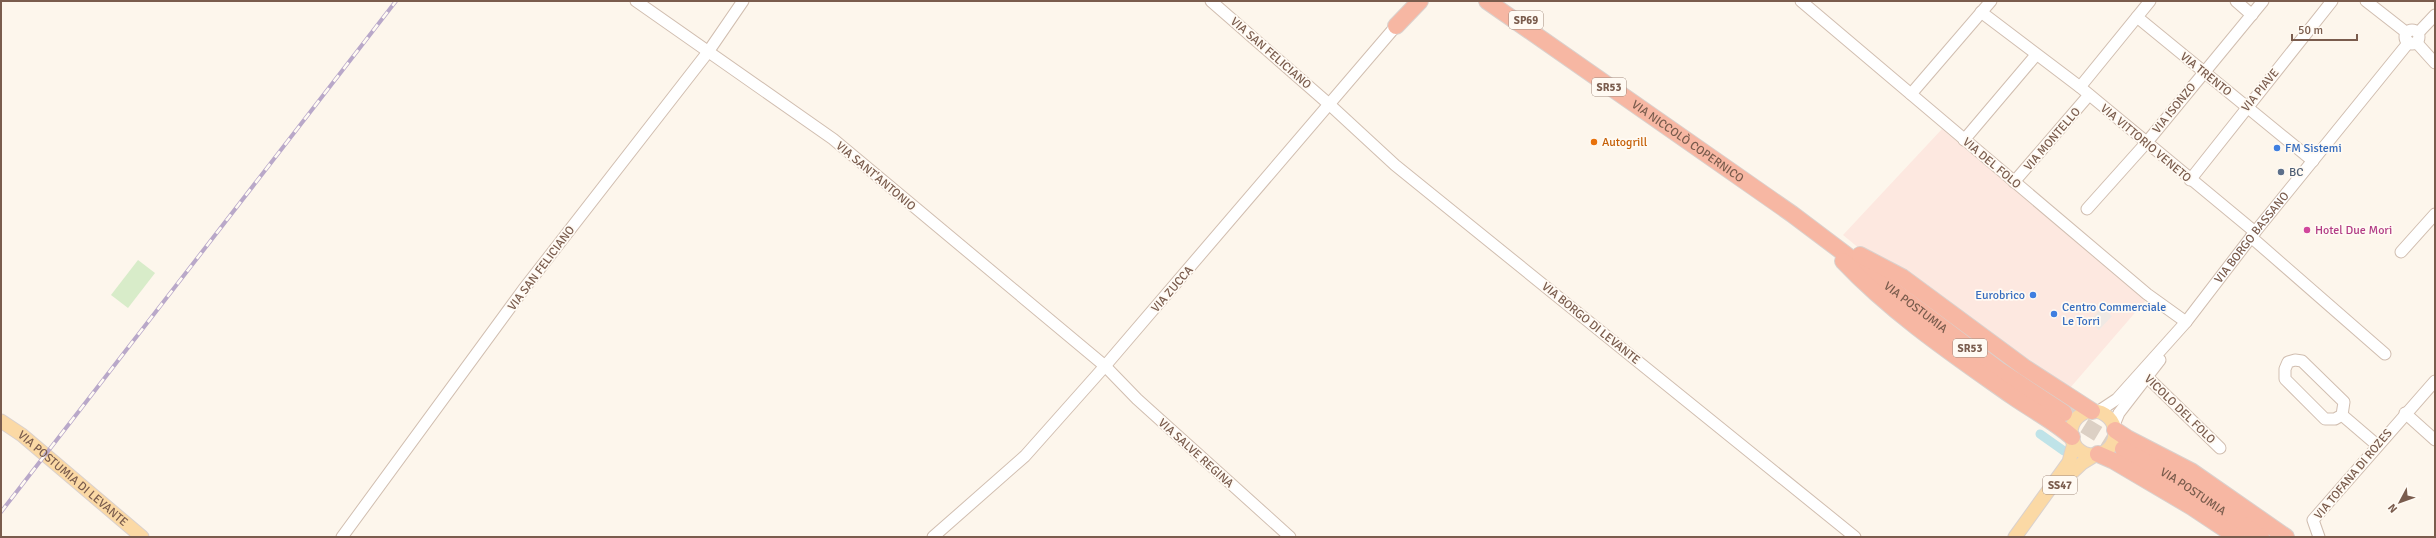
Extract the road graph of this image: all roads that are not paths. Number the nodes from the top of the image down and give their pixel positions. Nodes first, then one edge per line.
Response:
1 (636, 1) edge
2 (743, 1) edge
3 (1211, 1) edge
4 (1413, 1) edge
5 (1420, 1) edge
6 (1487, 1) edge
7 (1501, 1) edge
8 (1801, 1) edge
9 (1991, 1) edge
10 (2150, 1) edge
11 (2236, 1) edge
12 (2263, 1) edge
13 (2332, 1) edge
14 (2366, 1) edge
15 (1981, 12) junction
16 (2252, 14) junction
17 (2435, 15) edge
18 (2137, 17) junction
19 (1396, 26) junction
20 (2412, 38) junction
21 (1548, 43) junction
22 (708, 52) junction
23 (2036, 55) junction
24 (2435, 63) edge
25 (2203, 72) junction
26 (2080, 87) junction
27 (1911, 94) junction
28 (2089, 95) junction
29 (1330, 105) junction
30 (2247, 106) junction
31 (1964, 140) junction
32 (2147, 142) junction
33 (2313, 161) junction
34 (2190, 180) junction
35 (2014, 182) junction
36 (1770, 199) joint
37 (2087, 209) dead end
38 (1792, 214) junction
39 (2435, 214) edge
40 (2253, 234) junction
41 (2401, 252) dead end
42 (2186, 322) junction
43 (2385, 354) dead end
44 (1105, 366) junction
45 (2144, 374) junction
46 (2435, 381) edge
47 (2096, 411) junction
48 (2064, 413) tunnel mouth
49 (2405, 413) junction
50 (2342, 415) junction
51 (1, 421) edge
52 (2114, 428) junction
53 (2073, 440) junction
54 (2435, 440) edge
55 (2377, 445) junction
56 (2220, 448) dead end
57 (2123, 449) tunnel mouth
58 (2097, 454) junction
59 (2028, 520) junction
60 (142, 537) edge
61 (342, 537) edge
62 (933, 537) edge
63 (1290, 537) edge
64 (1856, 537) edge
65 (2015, 537) edge
66 (2237, 537) edge
67 (2262, 537) edge
68 (2286, 537) edge
69 (2319, 537) edge

1 - 22 street, VIA SANT'ANTONIO
2 - 22 street, VIA SAN FELICIANO
3 - 29 street, VIA SAN FELICIANO
4 - 19 highway
5 - 19 highway
6 - 21 highway, VIA NICCOLÒ COPERNICO / SR53
7 - 21 highway, SP69
8 - 27 street, VIA DEL FOLO
9 - 15 street
10 - 18 street
11 - 16 street
12 - 16 street, VIA ISONZO
13 - 30 street, VIA PIAVE
14 - 20 street
15 - 23 street, VIA VITTORIO VENETO
15 - 27 street
16 - 25 street, VIA ISONZO
17 - 20 street, VIA BORGO BASSANO
18 - 25 street, VIA TRENTO
18 - 26 street
19 - 29 street, VIA ZUCCA
20 - 24 street
20 - 33 street, VIA BORGO BASSANO
21 - 36 highway, VIA NICCOLÒ COPERNICO / SR53
22 - 44 street, VIA SANT'ANTONIO
22 - 61 street, VIA SAN FELICIANO
23 - 26 street, VIA VITTORIO VENETO
23 - 31 street
25 - 30 street, VIA TRENTO
25 - 32 street, VIA ISONZO
26 - 28 street, VIA VITTORIO VENETO
27 - 31 street, VIA DEL FOLO
28 - 32 street, VIA VITTORIO VENETO
28 - 35 street, VIA MONTELLO
29 - 44 street, VIA ZUCCA
29 - 64 street, VIA BORGO DI LEVANTE
30 - 33 street, VIA TRENTO
30 - 34 street, VIA PIAVE
31 - 35 street, VIA DEL FOLO
32 - 34 street, VIA VITTORIO VENETO
32 - 37 street, VIA ISONZO
33 - 40 street, VIA BORGO BASSANO
34 - 40 street, VIA VITTORIO VENETO
35 - 42 street, VIA DEL FOLO
36 - 38 highway, VIA POSTUMIA / SR53
38 - 47 highway
38 - 48 highway, VIA POSTUMIA / SR53
38 - 53 highway
39 - 41 street
40 - 42 street, VIA BORGO BASSANO
40 - 43 street, VIA VITTORIO VENETO
42 - 45 street, VIA BORGO BASSANO
44 - 62 street, VIA ZUCCA
44 - 63 street, VIA SALVE REGINA
45 - 47 street, VIA BORGO BASSANO
45 - 52 street, VIA BORGO BASSANO
45 - 56 street, VICOLO DEL FOLO
46 - 49 street, VIA TOFANA DI ROZES
47 - 52 main road
47 - 53 main road, VIA BORGO BASSANO / SS47
49 - 54 street
49 - 55 street, VIA TOFANA DI ROZES
50 - 50 street
50 - 55 street
51 - 60 main road, VIA POSTUMIA DI LEVANTE
52 - 58 main road, VIA BORGO BASSANO / SS47
52 - 68 highway
53 - 58 main road
53 - 59 main road, SS47
55 - 69 street, VIA TOFANA DI ROZES
57 - 67 highway, VIA POSTUMIA
58 - 59 main road, SS47
58 - 66 highway
59 - 65 main road, SS47

